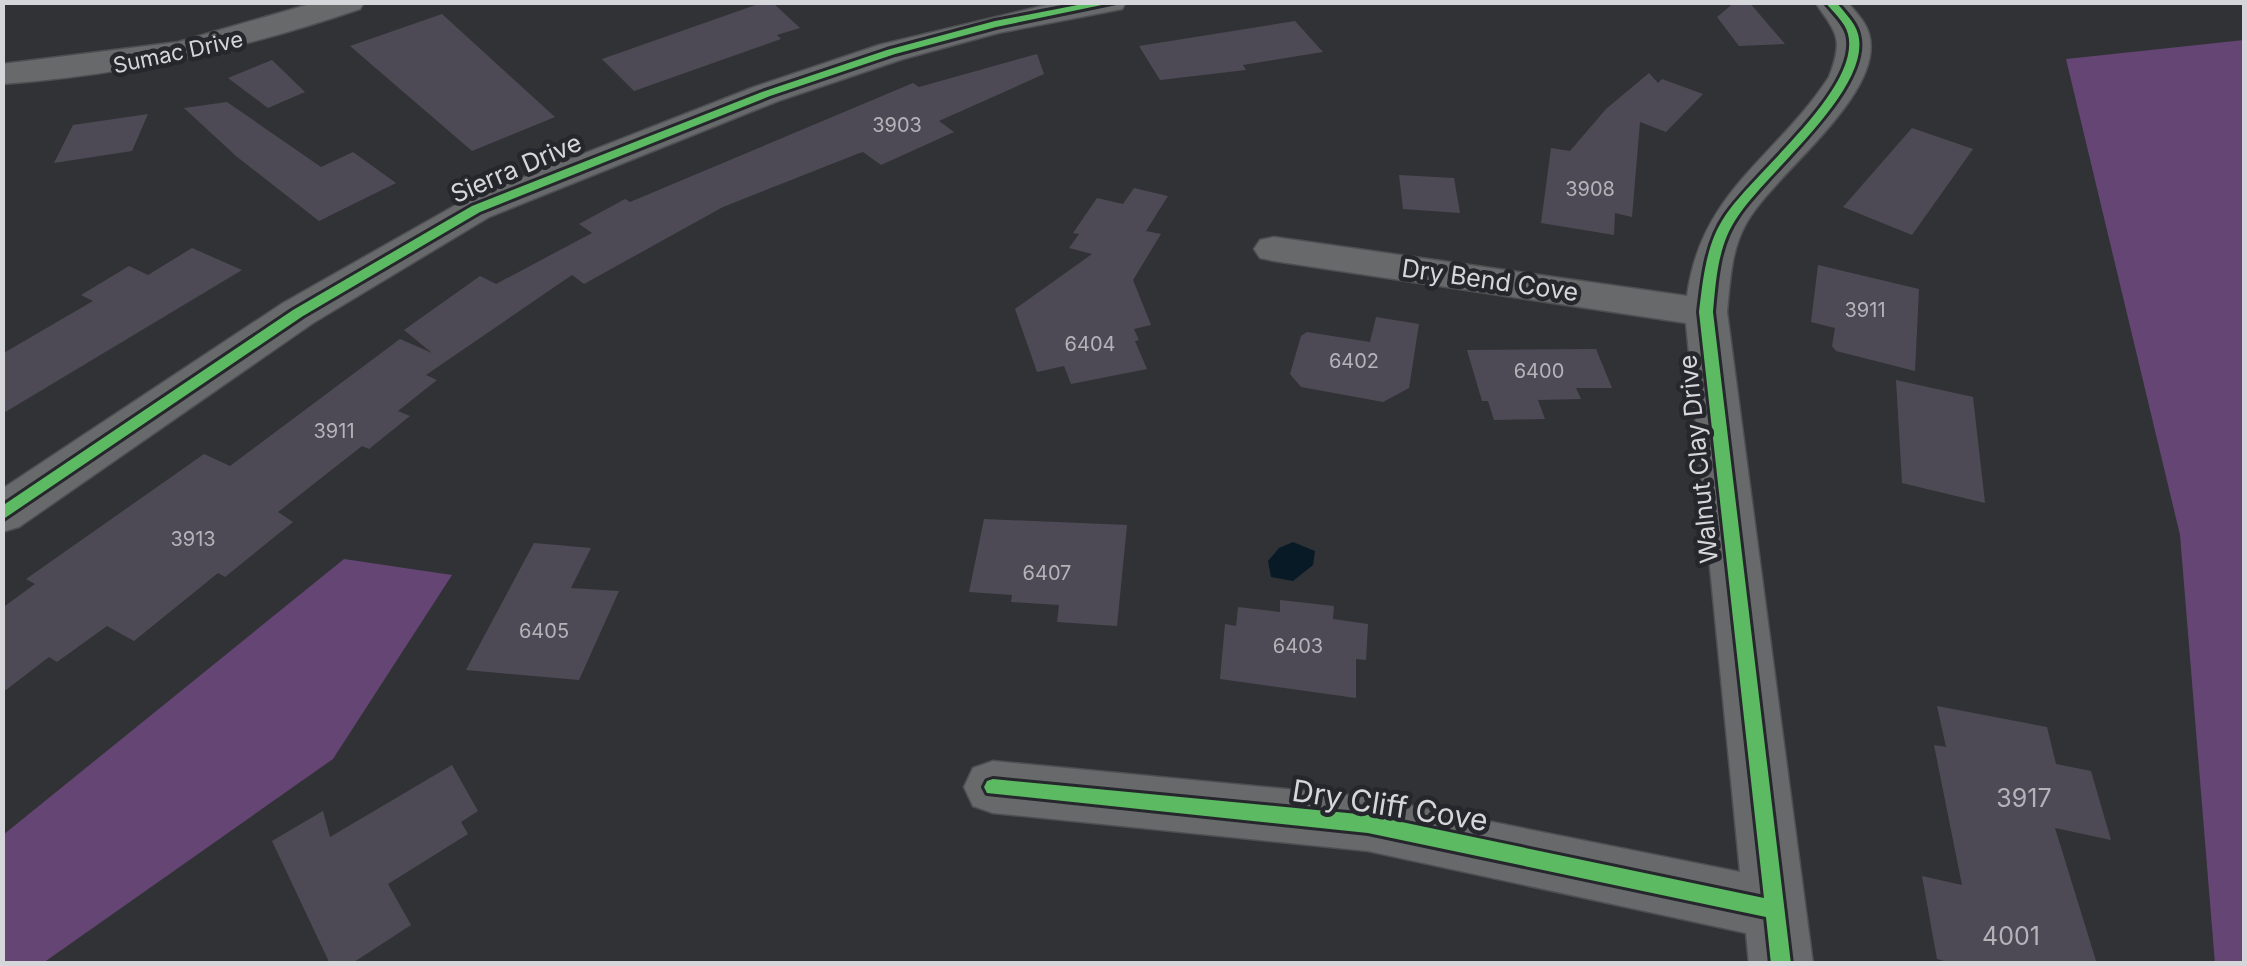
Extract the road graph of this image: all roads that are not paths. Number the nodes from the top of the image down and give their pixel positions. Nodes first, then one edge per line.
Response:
1 (349, 2) edge
2 (1111, 2) edge
3 (1830, 2) edge
4 (2, 74) edge
5 (1274, 249) dead end
6 (1706, 312) junction
7 (2, 514) edge
8 (993, 788) dead end
9 (1777, 936) edge

1 - 4 street, Sumac Drive
2 - 7 street, Sierra Drive
3 - 6 street, Walnut Clay Drive
5 - 6 street, Dry Bend Cove
6 - 9 street, Walnut Clay Drive
8 - 9 street, Dry Cliff Cove

